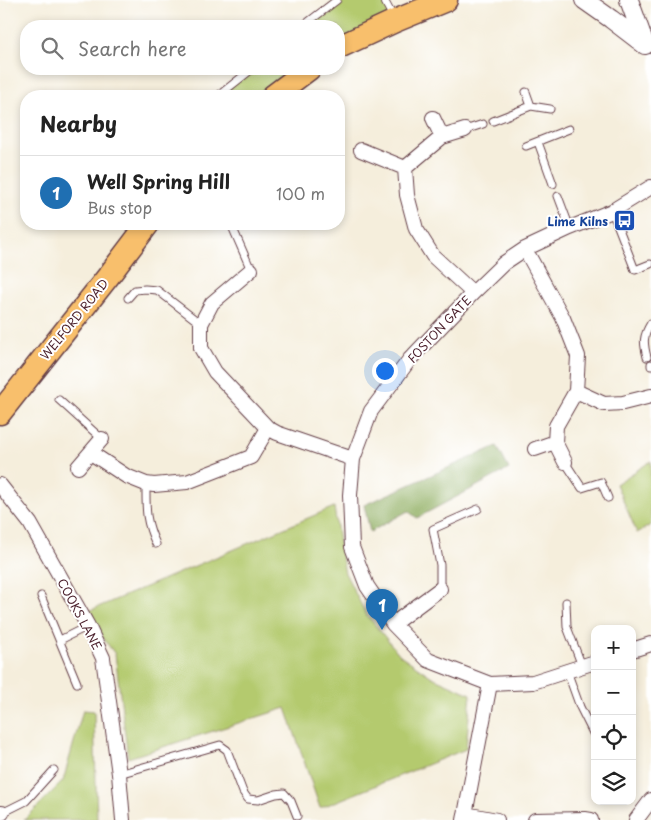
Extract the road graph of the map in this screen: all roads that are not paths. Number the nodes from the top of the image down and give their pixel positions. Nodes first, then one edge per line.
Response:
1 (337, 0) edge
2 (384, 0) edge
3 (446, 0) edge
4 (584, 0) edge
5 (629, 0) edge
6 (311, 20) edge
7 (395, 21) junction
8 (345, 44) edge
9 (648, 49) edge
10 (244, 75) edge
11 (300, 75) edge
12 (226, 90) edge
13 (281, 90) edge
14 (526, 92) dead end
15 (531, 106) junction
16 (550, 109) dead end
17 (433, 118) dead end
18 (493, 121) dead end
19 (482, 124) dead end
20 (569, 129) dead end
21 (464, 130) joint
22 (442, 137) junction
23 (538, 142) junction
24 (526, 146) dead end
25 (361, 150) dead end
26 (405, 168) junction
27 (553, 184) dead end
28 (651, 187) edge
29 (558, 196) dead end
30 (612, 212) junction
31 (570, 228) junction
32 (143, 230) edge
33 (233, 230) edge
34 (526, 249) junction
35 (650, 264) edge
36 (250, 270) joint
37 (473, 293) junction
38 (128, 298) dead end
39 (651, 323) edge
40 (201, 324) junction
41 (647, 357) dead end
42 (576, 391) junction
43 (651, 396) edge
44 (59, 400) dead end
45 (0, 413) edge
46 (268, 428) junction
47 (102, 439) joint
48 (556, 442) junction
49 (535, 449) dead end
50 (91, 452) junction
51 (353, 460) junction
52 (566, 462) joint
53 (78, 468) dead end
54 (146, 484) junction
55 (0, 485) edge
56 (608, 498) dead end
57 (478, 509) dead end
58 (156, 544) dead end
59 (440, 589) joint
60 (41, 596) dead end
61 (566, 602) dead end
62 (393, 624) junction
63 (88, 626) junction
64 (60, 640) junction
65 (651, 644) edge
66 (636, 649) edge
67 (588, 664) edge
68 (567, 671) junction
69 (77, 683) dead end
70 (490, 684) junction
71 (591, 729) edge
72 (54, 770) dead end
73 (119, 774) junction
74 (651, 800) edge
75 (1, 813) edge
76 (297, 816) dead end
77 (464, 817) edge
78 (123, 820) edge
79 (496, 820) edge
80 (535, 820) edge
81 (592, 820) edge
82 (636, 820) edge

1 - 6 lane
2 - 7 lane
3 - 7 main road
4 - 9 street
5 - 9 street
7 - 8 main road
10 - 12 lane
11 - 13 main road
14 - 15 lane
15 - 16 lane
15 - 18 lane
17 - 22 street
19 - 21 lane
20 - 23 lane
21 - 22 street
22 - 26 street
23 - 24 lane
23 - 27 lane
25 - 26 street
26 - 37 street
28 - 30 street, FOSTON GATE
29 - 31 lane
30 - 31 street, FOSTON GATE
30 - 35 lane
31 - 34 street, FOSTON GATE
32 - 45 main road, WELFORD ROAD
33 - 36 lane
34 - 37 street, FOSTON GATE
34 - 42 street
36 - 40 street
37 - 51 street, FOSTON GATE
38 - 40 lane
39 - 41 lane
40 - 46 street
42 - 43 street
42 - 48 street
44 - 47 lane
46 - 51 street
46 - 54 street
47 - 50 street
48 - 49 street
48 - 52 street
50 - 53 street
50 - 54 street
51 - 62 street, FOSTON GATE
52 - 56 lane
54 - 58 lane
55 - 63 street, COOKS LANE
57 - 59 lane
59 - 62 street
60 - 64 lane
61 - 67 lane
62 - 70 street, FOSTON GATE
63 - 64 lane
63 - 73 street, COOKS LANE
64 - 69 lane
65 - 66 street
67 - 68 street, FOSTON GATE
68 - 70 street, FOSTON GATE
68 - 71 lane
70 - 77 street
72 - 75 lane
73 - 76 lane
73 - 78 street, COOKS LANE
74 - 82 street
77 - 79 street
80 - 81 street

